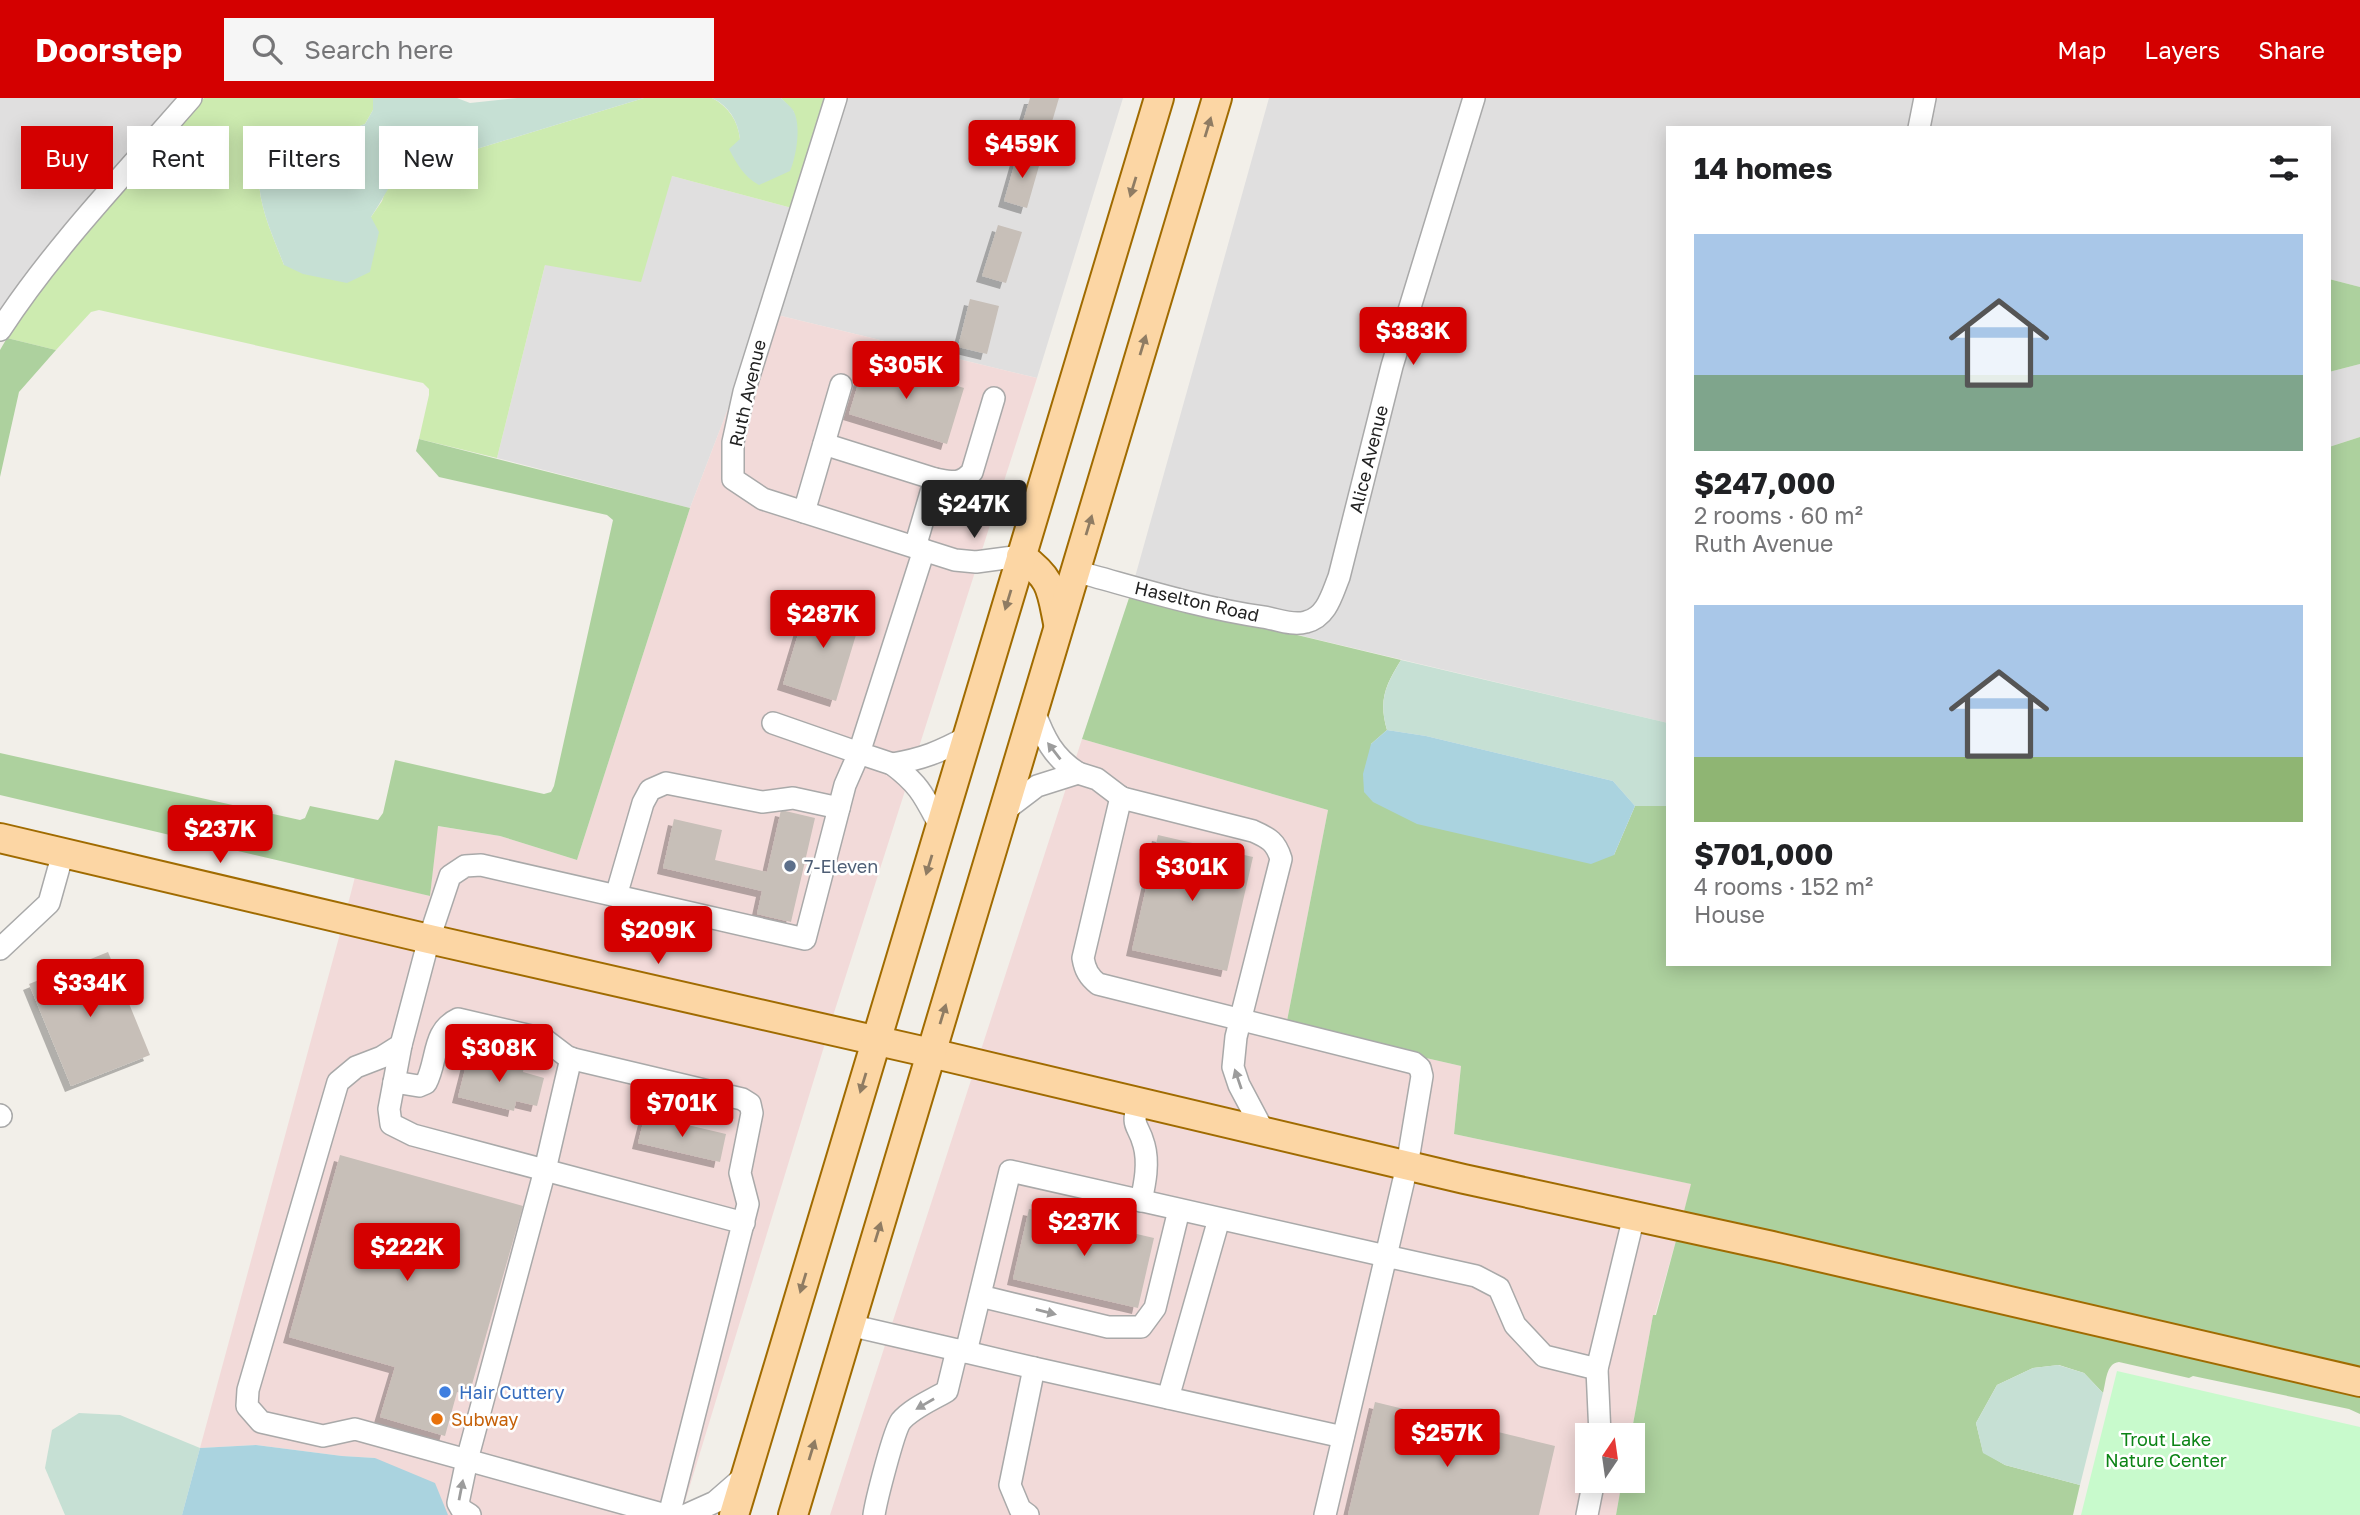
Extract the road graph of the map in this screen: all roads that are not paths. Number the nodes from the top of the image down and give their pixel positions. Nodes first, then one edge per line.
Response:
1 (191, 98) edge
2 (836, 98) edge
3 (1159, 98) edge
4 (1217, 98) edge
5 (1474, 98) edge
6 (1925, 98) edge
7 (1919, 126) edge
8 (0, 330) edge
9 (841, 385) dead end
10 (994, 398) dead end
11 (824, 444) junction
12 (935, 479) junction
13 (804, 512) junction
14 (920, 549) junction
15 (1021, 556) junction
16 (1075, 571) junction
17 (1319, 616) joint
18 (1059, 626) junction
19 (1034, 711) junction
20 (773, 723) dead end
21 (967, 737) junction
22 (859, 753) junction
23 (892, 764) junction
24 (1078, 772) junction
25 (1121, 797) junction
26 (839, 808) junction
27 (1004, 811) junction
28 (940, 826) junction
29 (0, 838) edge
30 (63, 853) junction
31 (616, 896) junction
32 (429, 939) junction
33 (0, 949) edge
34 (1240, 1020) junction
35 (876, 1041) junction
36 (401, 1045) junction
37 (931, 1053) junction
38 (571, 1058) junction
39 (394, 1082) junction
40 (1138, 1102) junction
41 (1265, 1132) junction
42 (1407, 1166) junction
43 (545, 1170) junction
44 (1142, 1201) junction
45 (1179, 1210) junction
46 (1633, 1216) junction
47 (1219, 1219) junction
48 (744, 1223) junction
49 (1386, 1256) junction
50 (980, 1296) junction
51 (849, 1325) junction
52 (961, 1351) junction
53 (1034, 1368) junction
54 (1597, 1369) junction
55 (2360, 1382) edge
56 (1168, 1398) junction
57 (1599, 1423) edge
58 (1343, 1437) junction
59 (467, 1460) junction
60 (746, 1475) junction
61 (1591, 1493) edge
62 (470, 1515) edge
63 (667, 1515) edge
64 (686, 1515) edge
65 (734, 1515) edge
66 (793, 1515) edge
67 (874, 1515) edge
68 (1028, 1515) edge
69 (1325, 1515) edge
70 (1587, 1515) edge

1 - 8 street
2 - 13 street, Ruth Avenue
3 -> 15 main road
16 -> 4 main road
5 - 17 street, Alice Avenue
6 - 7 street
9 - 11 street
10 - 12 street
11 - 12 street
11 - 13 street
12 - 14 street
13 - 14 street, Ruth Avenue
14 - 15 street, Ruth Avenue
14 - 22 street
15 - 18 main road
15 -> 21 main road
16 - 17 street, Haselton Road
16 - 18 main road
18 - 19 main road
24 -> 19 street
19 - 27 main road
20 - 22 street
21 - 23 street
21 - 28 main road
22 - 23 street
22 - 26 street
23 - 28 street
24 - 25 street
24 - 27 street
25 - 34 street
25 - 34 street
26 - 31 street
26 - 31 street
37 -> 27 main road
28 -> 35 main road
29 - 30 main road
30 - 32 main road
30 - 33 street
31 - 32 street
32 - 35 main road
32 - 36 street
41 -> 34 street
34 - 42 street
35 - 37 main road
35 -> 60 main road
36 - 39 street
36 - 59 street
37 - 40 main road
51 -> 37 main road
38 - 39 street
38 - 43 street
38 - 48 street
39 - 43 street
40 - 41 main road
40 - 44 street
41 - 42 main road
42 - 46 main road
42 - 49 street
43 - 48 street
43 - 59 street
44 - 45 street
44 - 50 street
45 - 47 street
50 -> 45 street
46 - 54 street
46 - 55 main road
47 - 49 street
47 - 56 street
48 - 63 street
49 - 54 street
49 - 58 street
50 - 52 street
51 - 52 street
66 -> 51 main road
52 - 53 street
52 -> 67 street
53 - 56 street
53 - 68 street
54 - 57 street
56 - 58 street
58 - 69 street
62 -> 59 street
59 - 63 street
60 - 64 street
60 - 65 main road
61 - 70 street

